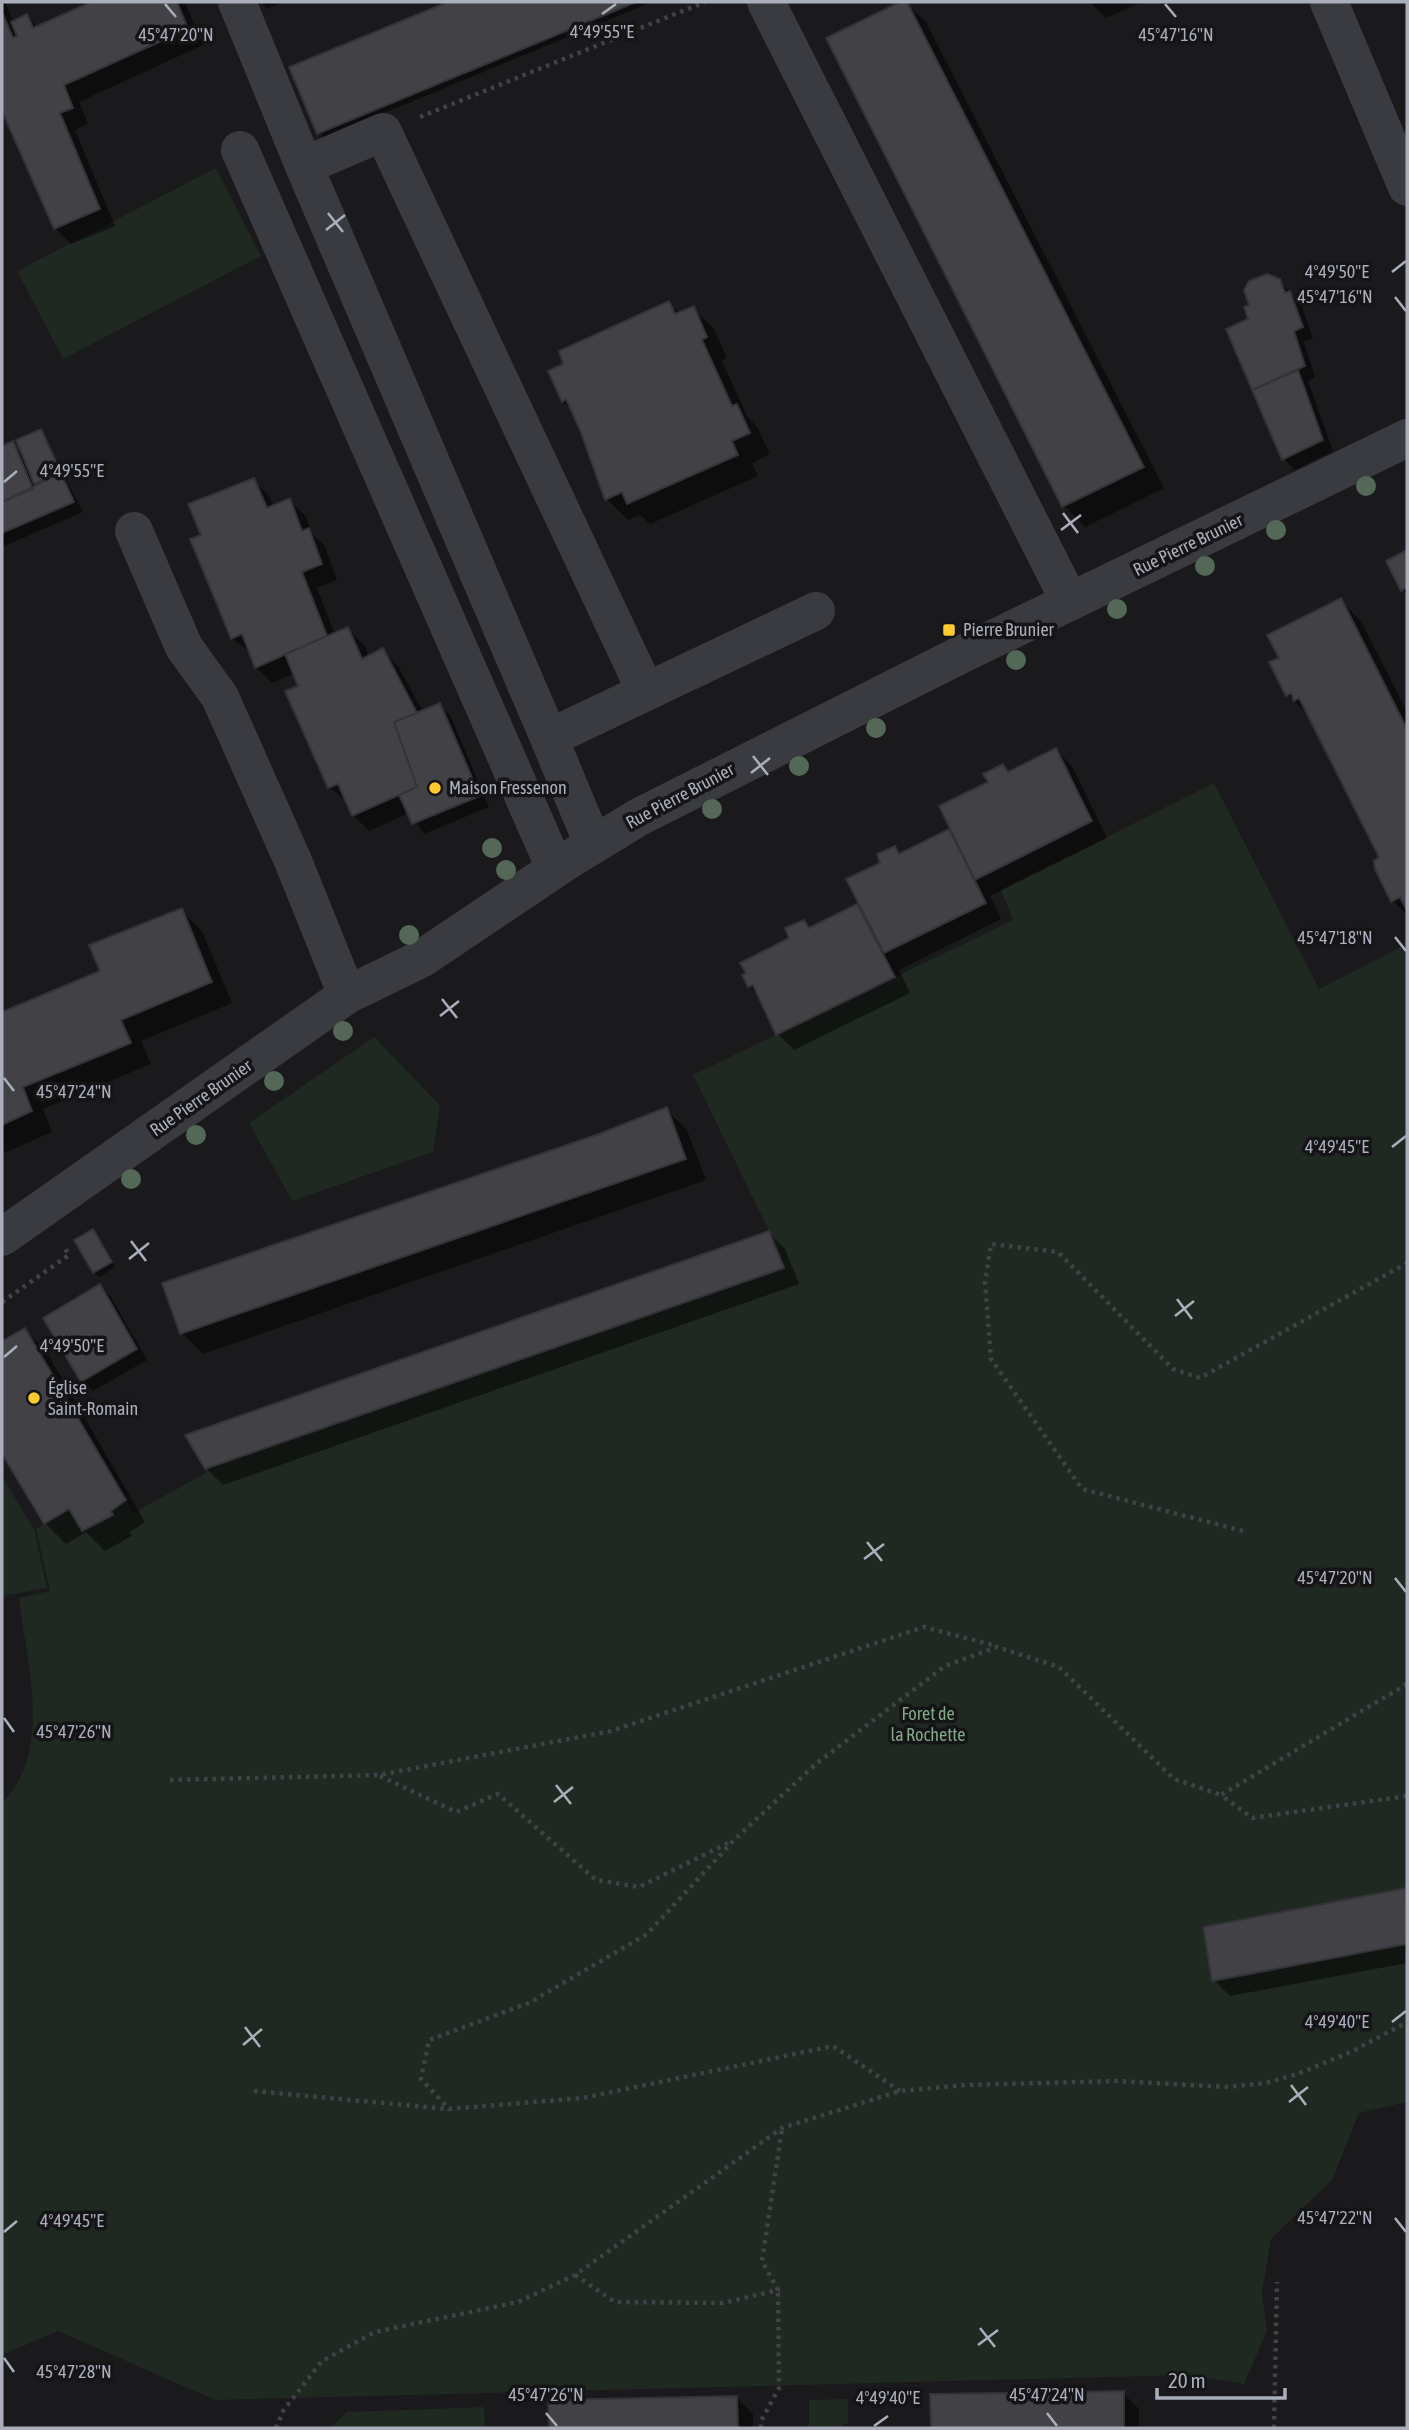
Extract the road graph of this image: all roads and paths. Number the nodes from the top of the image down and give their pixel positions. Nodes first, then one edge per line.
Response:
1 (237, 2) edge
2 (705, 2) edge
3 (766, 2) edge
4 (1329, 2) edge
5 (383, 132) junction
6 (240, 150) dead end
7 (304, 166) junction
8 (1407, 187) edge
9 (1407, 438) edge
10 (134, 531) dead end
11 (1070, 602) junction
12 (816, 611) dead end
13 (646, 692) junction
14 (549, 738) junction
15 (593, 844) junction
16 (555, 868) junction
17 (347, 995) junction
18 (2, 1237) edge
19 (60, 1240) dead end
20 (1407, 1264) edge
21 (2, 1302) edge
22 (1242, 1531) dead end
23 (997, 1647) junction
24 (1407, 1684) edge
25 (379, 1775) junction
26 (170, 1780) dead end
27 (1222, 1795) junction
28 (1407, 1796) edge
29 (735, 1839) junction
30 (1407, 2022) edge
31 (254, 2091) dead end
32 (900, 2091) junction
33 (449, 2109) junction
34 (782, 2128) junction
35 (575, 2275) junction
36 (1277, 2282) dead end
37 (778, 2290) junction
38 (276, 2428) edge
39 (761, 2428) edge
40 (1274, 2428) edge

1 - 7 street
2 - 5 path
3 - 11 street
4 - 8 street
5 - 7 street
5 - 13 street
6 - 16 street
7 - 14 street
9 - 11 street, Rue Pierre Brunier
10 - 17 street
11 - 15 street, Rue Pierre Brunier
12 - 13 street
13 - 14 street
14 - 15 street
15 - 16 street, Rue Pierre Brunier
16 - 17 street, Rue Pierre Brunier
17 - 18 street, Rue Pierre Brunier
19 - 21 path
20 - 22 path
23 - 25 path
23 - 27 path
23 - 29 path
24 - 27 path
25 - 26 path
25 - 29 path
27 - 28 path
29 - 33 path
30 - 32 path
31 - 33 path
32 - 33 path
32 - 34 path
34 - 35 path
34 - 37 path
35 - 37 path
35 - 38 path
36 - 40 path
37 - 39 path

